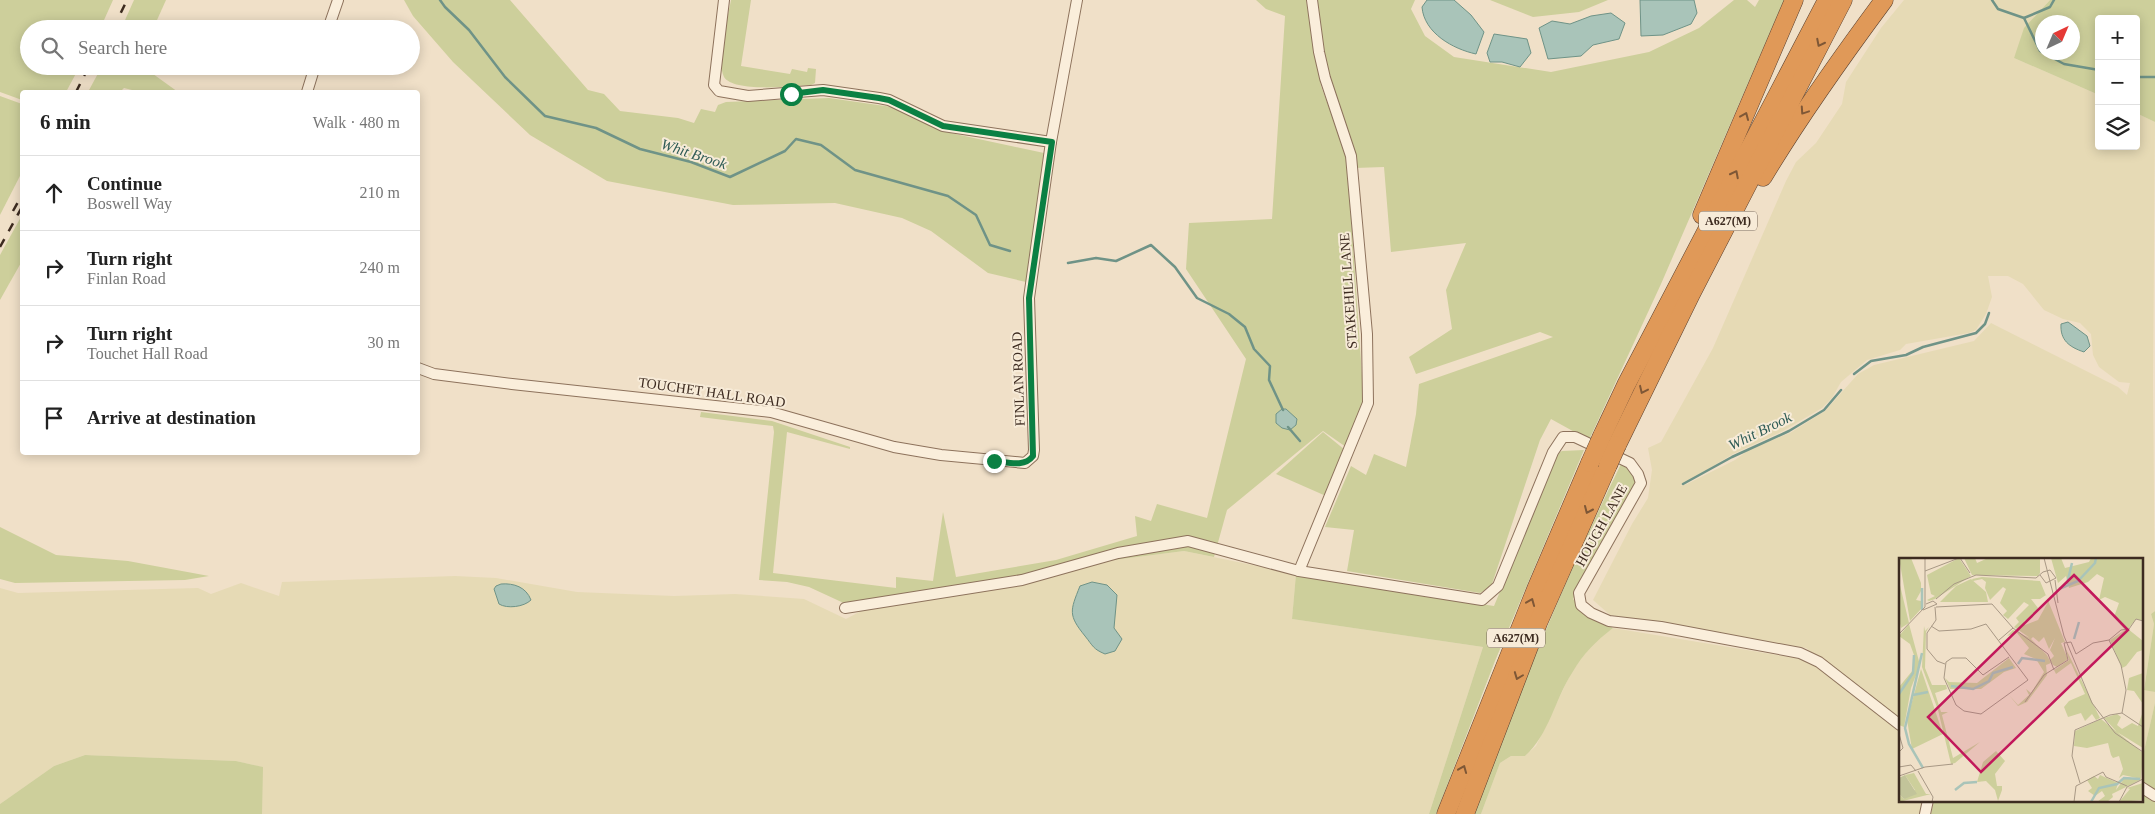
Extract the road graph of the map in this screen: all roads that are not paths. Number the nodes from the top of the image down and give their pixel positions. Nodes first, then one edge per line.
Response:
1 (338, 0) edge
2 (724, 0) edge
3 (1077, 0) edge
4 (1312, 0) edge
5 (1794, 0) edge
6 (1826, 0) edge
7 (1844, 0) edge
8 (1884, 0) edge
9 (331, 20) edge
10 (313, 75) edge
11 (308, 90) edge
12 (1052, 142) junction
13 (1658, 360) junction
14 (420, 369) edge
15 (1626, 384) junction
16 (1610, 440) junction
17 (1030, 460) joint
18 (1299, 571) junction
19 (846, 608) dead end
20 (1899, 724) edge
21 (2142, 788) edge
22 (2155, 796) edge
23 (1446, 814) edge
24 (1465, 814) edge

1 - 9 street
2 - 12 street
3 - 12 street, FINLAN ROAD
4 - 18 street, STAKEHILL LANE
15 -> 5 highway, A627(M)
15 -> 6 highway, A627(M)
7 -> 13 highway, A627(M)
8 -> 13 highway, A627(M)
10 - 11 street
12 - 17 street, FINLAN ROAD
13 -> 16 highway, A627(M)
14 - 17 street, TOUCHET HALL ROAD
15 - 16 highway, A627(M)
23 -> 16 highway, A627(M), bridge
16 -> 24 highway, A627(M), bridge
18 - 19 street
18 - 20 street, HOUGH LANE
21 - 22 street

